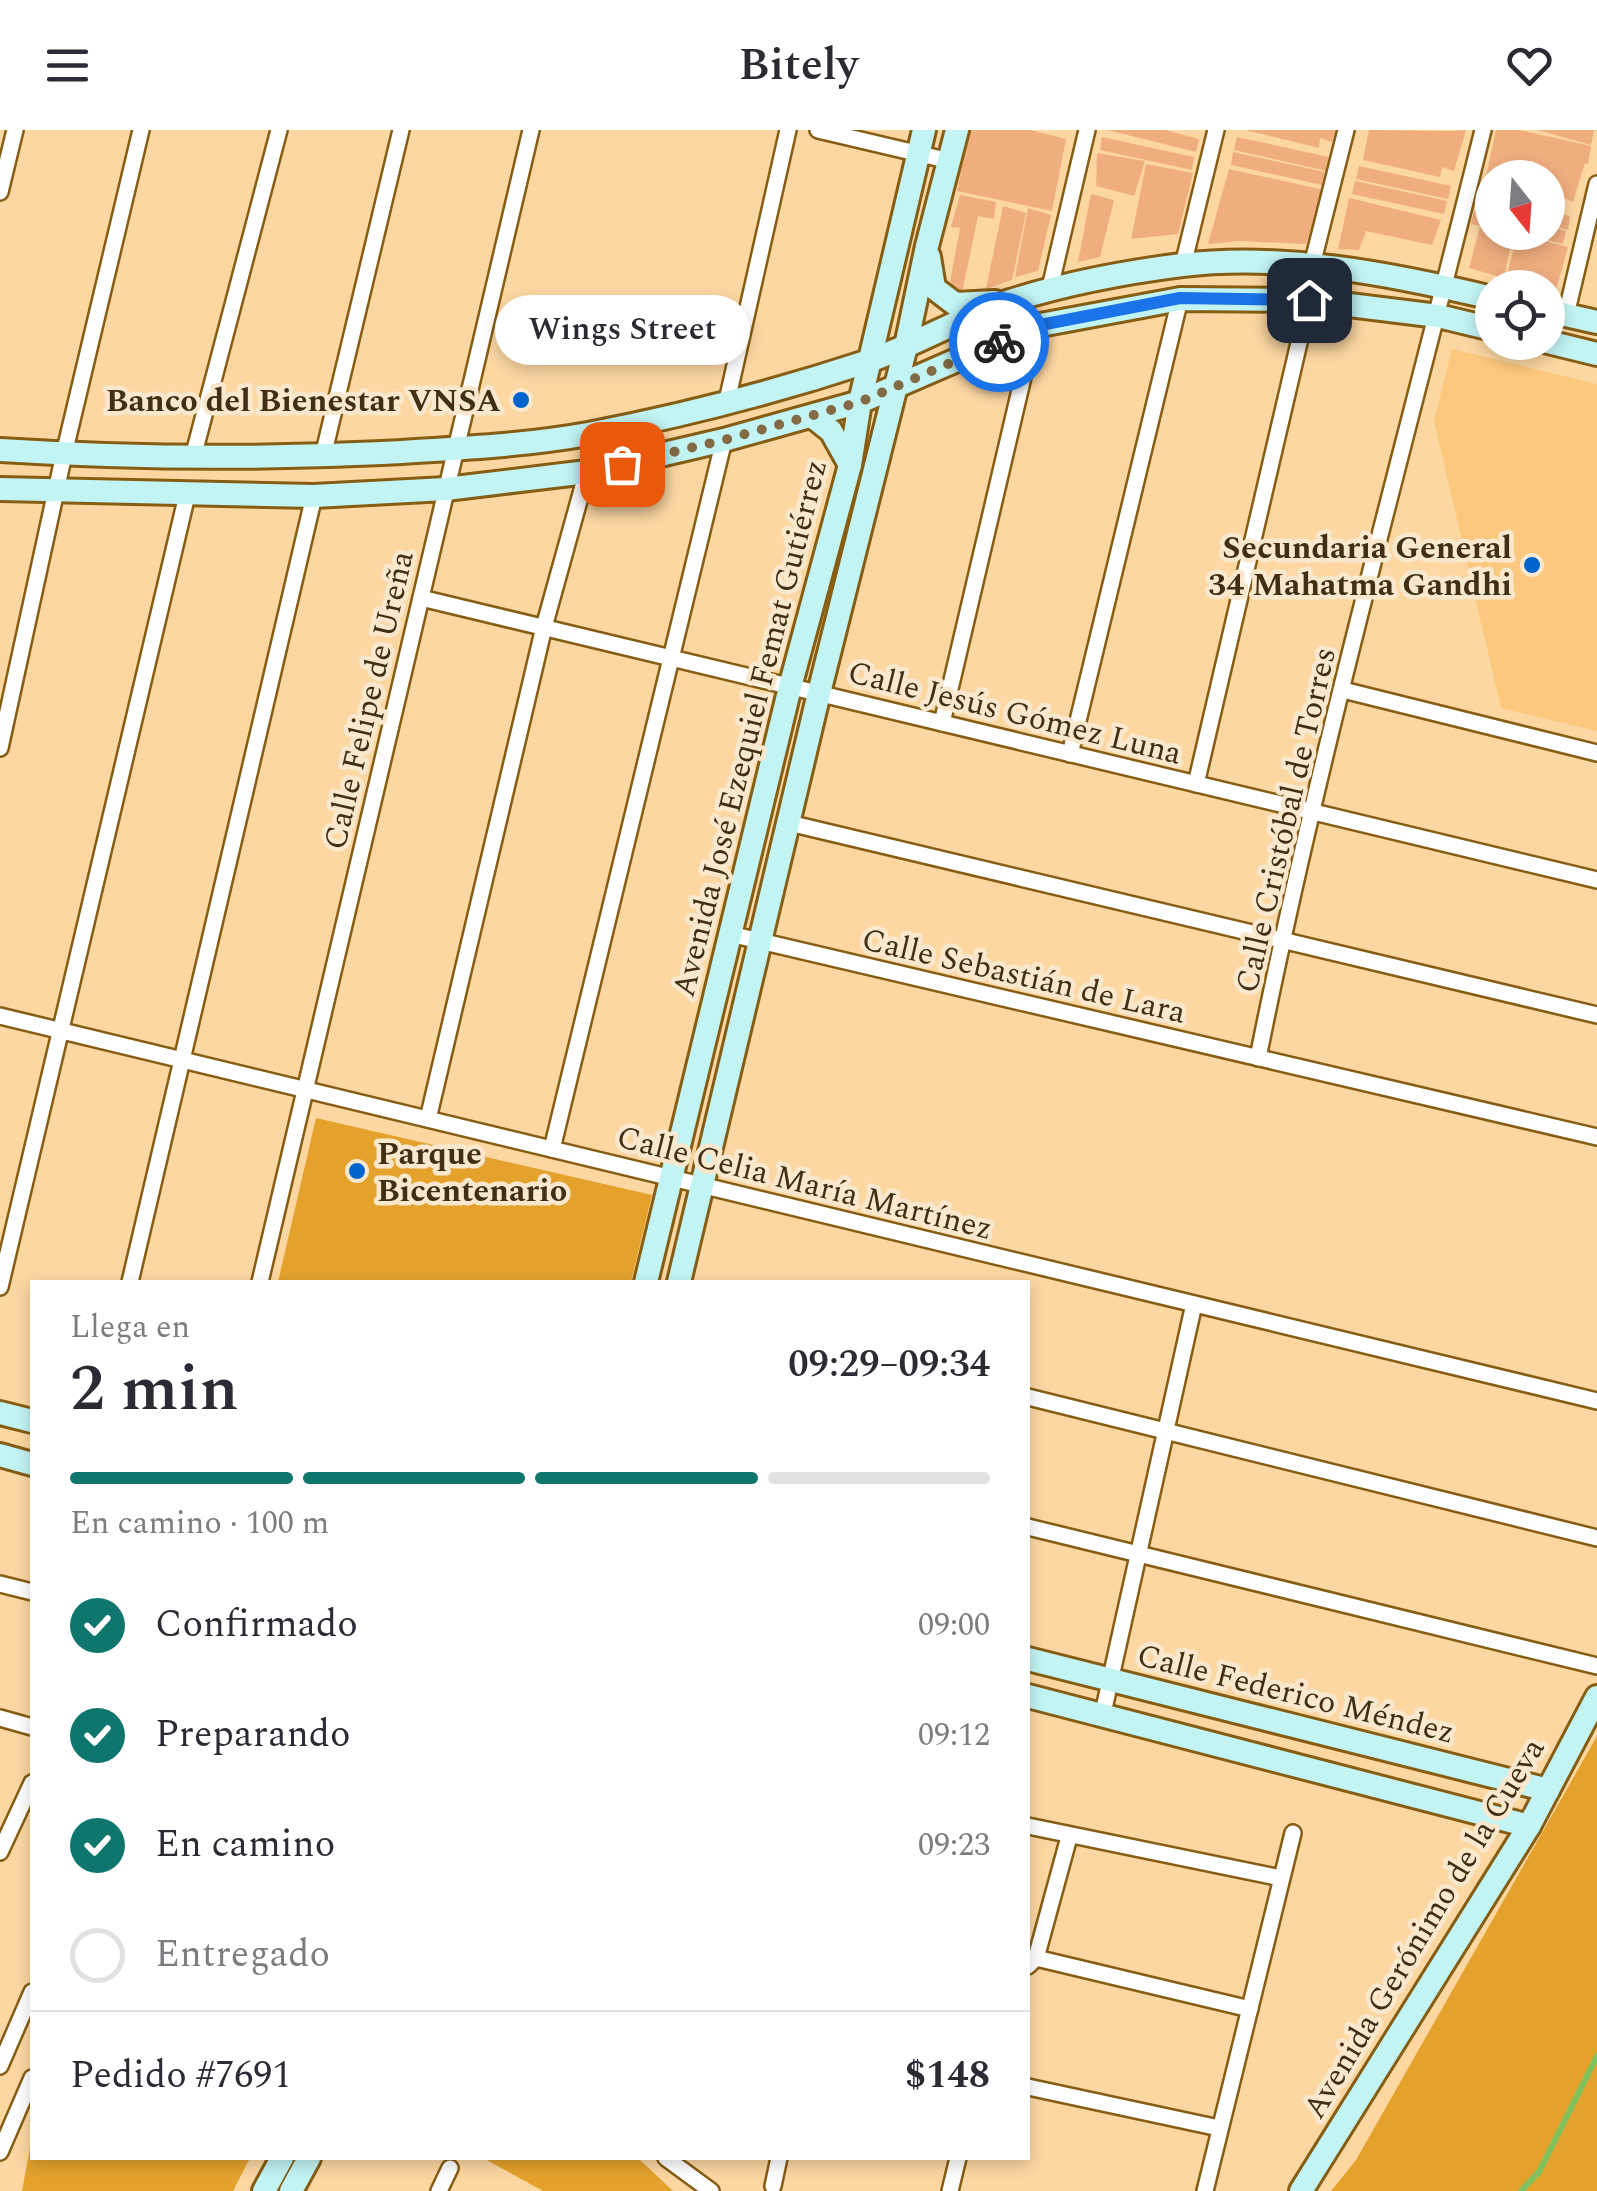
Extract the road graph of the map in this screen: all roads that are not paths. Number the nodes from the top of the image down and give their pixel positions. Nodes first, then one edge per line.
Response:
1 (14, 130) edge
2 (142, 130) edge
3 (279, 130) edge
4 (401, 130) edge
5 (531, 130) edge
6 (788, 130) edge
7 (818, 130) edge
8 (924, 130) edge
9 (957, 130) edge
10 (1087, 130) edge
11 (1216, 130) edge
12 (1346, 130) edge
13 (1484, 130) edge
14 (918, 154) junction
15 (950, 161) junction
16 (1597, 184) edge
17 (0, 192) edge
18 (927, 246) junction
19 (1182, 265) junction
20 (1312, 265) junction
21 (1445, 286) junction
22 (1565, 287) edge
23 (1049, 292) junction
24 (1475, 294) edge
25 (1180, 298) junction
26 (1309, 300) junction
27 (1009, 302) junction
28 (1565, 315) edge
29 (1438, 316) junction
30 (1597, 322) edge
31 (1475, 325) edge
32 (1035, 326) junction
33 (906, 346) junction
34 (1565, 346) edge
35 (1597, 354) edge
36 (870, 360) junction
37 (895, 388) junction
38 (728, 400) junction
39 (860, 402) junction
40 (812, 416) junction
41 (724, 440) junction
42 (456, 449) junction
43 (0, 450) edge
44 (64, 454) junction
45 (324, 456) junction
46 (194, 457) junction
47 (850, 465) junction
48 (588, 472) junction
49 (0, 489) edge
50 (446, 489) junction
51 (58, 491) junction
52 (187, 495) junction
53 (314, 496) junction
54 (421, 598) junction
55 (544, 627) junction
56 (672, 658) junction
57 (790, 686) junction
58 (1343, 690) junction
59 (819, 693) junction
60 (942, 723) junction
61 (0, 748) edge
62 (1597, 752) edge
63 (1070, 754) junction
64 (1196, 784) junction
65 (1312, 812) junction
66 (790, 823) junction
67 (1597, 880) edge
68 (730, 934) junction
69 (1282, 940) junction
70 (760, 942) junction
71 (1597, 1015) edge
72 (0, 1016) edge
73 (62, 1031) junction
74 (1258, 1058) junction
75 (182, 1060) junction
76 (305, 1090) junction
77 (428, 1119) junction
78 (1597, 1137) edge
79 (552, 1149) junction
80 (670, 1178) junction
81 (701, 1185) junction
82 (130, 1280) edge
83 (260, 1280) edge
84 (646, 1280) edge
85 (679, 1280) edge
86 (0, 1287) edge
87 (1194, 1304) junction
88 (1030, 1397) edge
89 (1597, 1402) edge
90 (0, 1412) edge
91 (30, 1420) edge
92 (1166, 1431) junction
93 (0, 1455) edge
94 (30, 1463) edge
95 (1030, 1527) edge
96 (1597, 1538) edge
97 (1138, 1554) junction
98 (0, 1584) edge
99 (30, 1592) edge
100 (1030, 1659) edge
101 (1597, 1666) edge
102 (1110, 1679) junction
103 (1030, 1696) edge
104 (1597, 1697) edge
105 (1102, 1713) junction
106 (0, 1718) edge
107 (30, 1726) edge
108 (30, 1787) edge
109 (1548, 1790) junction
110 (1529, 1826) junction
111 (1030, 1827) edge
112 (1293, 1833) dead end
113 (1069, 1837) junction
114 (1, 1847) edge
115 (1281, 1878) junction
116 (1032, 1962) edge
117 (30, 1997) edge
118 (1250, 2009) junction
119 (0, 2066) edge
120 (30, 2083) edge
121 (1030, 2087) edge
122 (1220, 2128) junction
123 (0, 2152) edge
124 (281, 2160) edge
125 (308, 2160) edge
126 (669, 2160) edge
127 (780, 2160) edge
128 (958, 2160) edge
129 (450, 2168) dead end
130 (773, 2186) dead end
131 (264, 2191) edge
132 (291, 2191) edge
133 (439, 2191) edge
134 (711, 2191) edge
135 (950, 2191) edge
136 (1205, 2191) edge
137 (1301, 2191) edge

1 - 17 street
2 - 44 street
3 - 46 street
4 - 45 street
5 - 42 street, Calle Felipe de Ureña
6 - 38 street
7 - 14 street
8 - 14 street, Avenida José Ezequiel Femat Gutiérrez
9 - 15 street, Avenida José Ezequiel Femat Gutiérrez
10 - 23 street
11 - 19 street
12 - 20 street
13 - 21 street, Calle Cristóbal de Torres
14 - 15 street
14 - 36 street, Avenida José Ezequiel Femat Gutiérrez
15 - 18 street, Avenida José Ezequiel Femat Gutiérrez
16 - 22 street
18 - 27 street
18 - 33 street, Avenida José Ezequiel Femat Gutiérrez
19 - 20 street
19 - 23 street
20 - 21 street
21 - 24 street
21 - 29 street, Calle Cristóbal de Torres
23 - 27 street
25 - 26 street
25 - 32 street
25 - 63 street
26 - 29 street
26 - 64 street
27 - 33 street
28 - 30 street
29 - 31 street
29 - 58 street, Calle Cristóbal de Torres
32 - 37 street
32 - 60 street
33 - 36 street
33 - 37 street, Avenida José Ezequiel Femat Gutiérrez
34 - 35 street
36 - 38 street
36 - 39 street, Avenida José Ezequiel Femat Gutiérrez
37 - 39 street
37 - 59 street, Avenida José Ezequiel Femat Gutiérrez
38 - 42 street
39 - 40 street
39 - 47 street, Avenida José Ezequiel Femat Gutiérrez
40 - 41 street
40 - 47 street
41 - 48 street
41 - 56 street
42 - 45 street
42 - 50 street, Calle Felipe de Ureña
43 - 44 street
44 - 46 street
44 - 51 street
45 - 46 street
47 - 57 street, Avenida José Ezequiel Femat Gutiérrez
48 - 50 street
48 - 55 street
49 - 51 street
50 - 53 street
50 - 54 street, Calle Felipe de Ureña
51 - 52 street
51 - 61 street
52 - 53 street
52 - 73 street
53 - 75 street
54 - 55 street, Calle Jesús Gómez Luna
54 - 76 street, Calle Felipe de Ureña
55 - 56 street, Calle Jesús Gómez Luna
55 - 77 street
56 - 57 street, Calle Jesús Gómez Luna
56 - 79 street
57 - 59 street, Calle Jesús Gómez Luna
57 - 68 street, Avenida José Ezequiel Femat Gutiérrez
58 - 62 street
58 - 65 street, Calle Cristóbal de Torres
59 - 60 street, Calle Jesús Gómez Luna
59 - 66 street, Avenida José Ezequiel Femat Gutiérrez
60 - 63 street, Calle Jesús Gómez Luna
63 - 64 street, Calle Jesús Gómez Luna
64 - 65 street, Calle Jesús Gómez Luna
65 - 67 street, Calle Jesús Gómez Luna
65 - 69 street, Calle Cristóbal de Torres
66 - 69 street
66 - 70 street, Avenida José Ezequiel Femat Gutiérrez
68 - 70 street, Calle Sebastián de Lara
68 - 80 street, Avenida José Ezequiel Femat Gutiérrez
69 - 71 street
69 - 74 street, Calle Cristóbal de Torres
70 - 74 street, Calle Sebastián de Lara
70 - 81 street, Avenida José Ezequiel Femat Gutiérrez
72 - 73 street, Calle Celia María Martínez
73 - 75 street, Calle Celia María Martínez
73 - 86 street
74 - 78 street, Calle Sebastián de Lara
75 - 76 street, Calle Celia María Martínez
75 - 82 street
76 - 77 street, Calle Celia María Martínez
76 - 83 street, Calle Felipe de Ureña
77 - 79 street, Calle Celia María Martínez
79 - 80 street, Calle Celia María Martínez
80 - 81 street, Calle Celia María Martínez
80 - 84 street, Avenida José Ezequiel Femat Gutiérrez
81 - 85 street, Avenida José Ezequiel Femat Gutiérrez
81 - 87 street, Calle Celia María Martínez
87 - 89 street, Calle Celia María Martínez
87 - 92 street
88 - 92 street
90 - 91 street
92 - 96 street
92 - 97 street
93 - 94 street
95 - 97 street
97 - 101 street
97 - 102 street
98 - 99 street
100 - 102 street, Calle Federico Méndez
102 - 105 street
102 - 109 street, Calle Federico Méndez
103 - 105 street, Calle Federico Méndez
104 - 109 street, Avenida Gerónimo de la Cueva
105 - 110 street, Calle Federico Méndez
106 - 107 street
108 - 114 street
109 - 110 street, Avenida Gerónimo de la Cueva
110 - 137 street, Avenida Gerónimo de la Cueva
111 - 113 street
112 - 115 street
113 - 115 street
113 - 116 street
115 - 118 street
116 - 118 street
117 - 119 street
118 - 122 street
120 - 123 street
121 - 122 street
122 - 136 street
124 - 131 street
125 - 132 street
126 - 134 street
127 - 130 street
128 - 135 street
129 - 133 street

